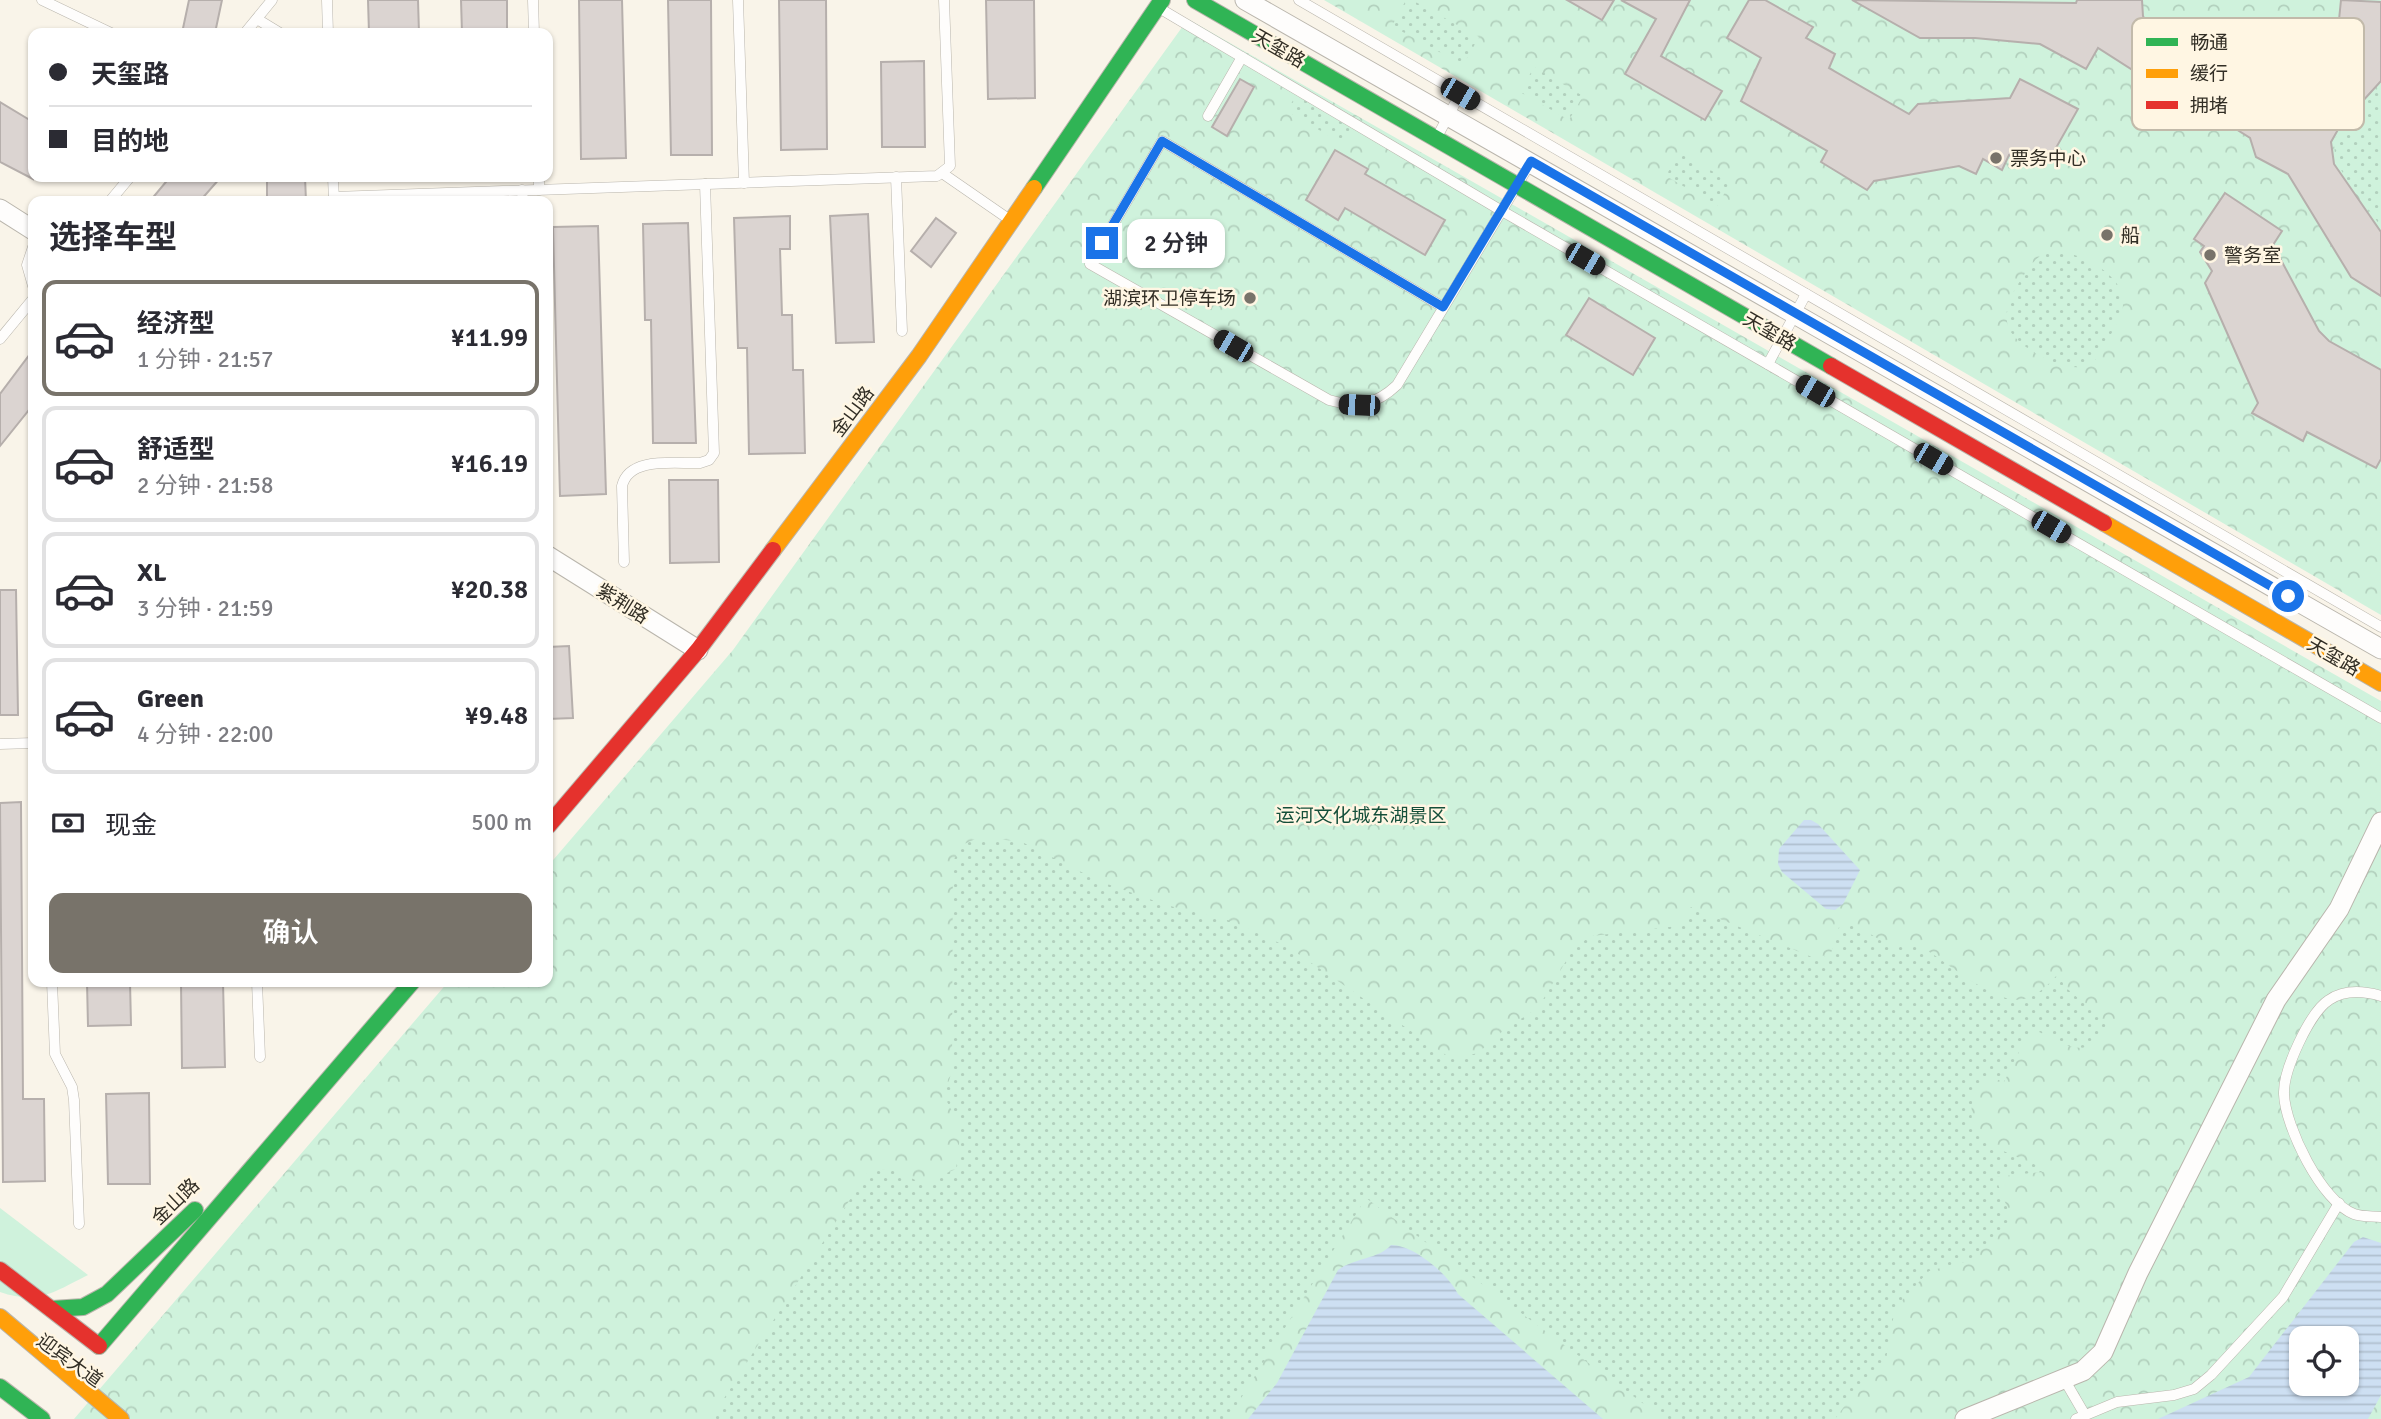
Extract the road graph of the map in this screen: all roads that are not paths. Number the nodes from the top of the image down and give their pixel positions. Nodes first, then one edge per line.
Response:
1 (42, 0) edge
2 (272, 0) edge
3 (327, 0) edge
4 (533, 0) edge
5 (738, 0) edge
6 (944, 0) edge
7 (1195, 0) edge
8 (1245, 0) edge
9 (1299, 0) edge
10 (1160, 4) edge
11 (257, 19) junction
12 (101, 28) edge
13 (249, 28) edge
14 (272, 28) edge
15 (328, 28) edge
16 (534, 28) edge
17 (1242, 57) junction
18 (1460, 94) junction
19 (1448, 115) junction
20 (1208, 116) dead end
21 (1436, 138) junction
22 (1531, 161) junction
23 (942, 173) junction
24 (896, 177) junction
25 (126, 182) edge
26 (539, 182) edge
27 (744, 183) junction
28 (705, 184) junction
29 (1517, 185) junction
30 (539, 190) junction
31 (114, 196) edge
32 (523, 196) edge
33 (0, 209) edge
34 (1502, 211) junction
35 (1012, 221) junction
36 (28, 227) edge
37 (1806, 294) junction
38 (28, 305) edge
39 (1443, 307) junction
40 (1795, 313) junction
41 (902, 331) dead end
42 (1782, 338) junction
43 (0, 339) edge
44 (1768, 364) junction
45 (553, 558) edge
46 (624, 562) dead end
47 (2381, 628) edge
48 (2381, 649) edge
49 (698, 650) junction
50 (2381, 683) edge
51 (2381, 718) edge
52 (28, 743) edge
53 (0, 744) edge
54 (553, 820) edge
55 (2381, 822) edge
56 (52, 987) edge
57 (257, 987) edge
58 (408, 987) edge
59 (2381, 996) edge
60 (260, 1058) dead end
61 (312, 1096) junction
62 (2339, 1203) junction
63 (2381, 1217) edge
64 (79, 1224) dead end
65 (0, 1270) edge
66 (52, 1309) junction
67 (0, 1317) edge
68 (0, 1334) edge
69 (2064, 1379) junction
70 (0, 1387) edge
71 (0, 1405) edge
72 (2080, 1417) edge
73 (20, 1419) edge
74 (42, 1419) edge
75 (116, 1419) edge
76 (121, 1419) edge
77 (1965, 1419) edge

1 - 12 lane
2 - 11 lane
3 - 15 lane
4 - 16 lane
5 - 27 lane
6 - 23 lane
7 - 21 main road, 天玺路
8 - 19 street, 天玺路
9 - 18 lane
10 - 17 lane
10 - 35 main road, 金山路
11 - 13 lane
11 - 14 lane
17 - 20 lane
17 - 34 lane
18 - 19 lane
18 - 37 lane
19 - 21 lane
19 - 22 street, 天玺路
21 - 29 main road, 天玺路
22 - 29 lane
22 - 40 street, 天玺路
23 - 24 lane
23 - 35 lane
24 - 27 lane
24 - 41 lane
25 - 31 lane
26 - 30 lane
27 - 28 lane
28 - 30 lane
28 - 46 lane
29 - 34 lane
29 - 42 main road, 天玺路
30 - 32 lane
33 - 36 street
34 - 39 lane
34 - 44 lane
35 - 49 main road, 金山路
37 - 40 lane
37 - 47 lane
38 - 43 lane
39 - 39 lane
40 - 42 lane
40 - 48 street, 天玺路
42 - 44 lane
42 - 50 main road, 天玺路
44 - 51 lane
45 - 49 street, 紫荆路
49 - 54 main road, 金山路
52 - 53 lane
55 - 69 street
56 - 64 lane
57 - 60 lane
58 - 61 main road, 金山路
59 - 62 lane
61 - 66 main road, 金山路
61 - 66 main road, 金山路
62 - 63 lane
62 - 72 lane
65 - 66 main road
67 - 76 main road
68 - 75 main road, 迎宾大道
69 - 72 lane
69 - 77 street
70 - 74 main road
71 - 73 main road

